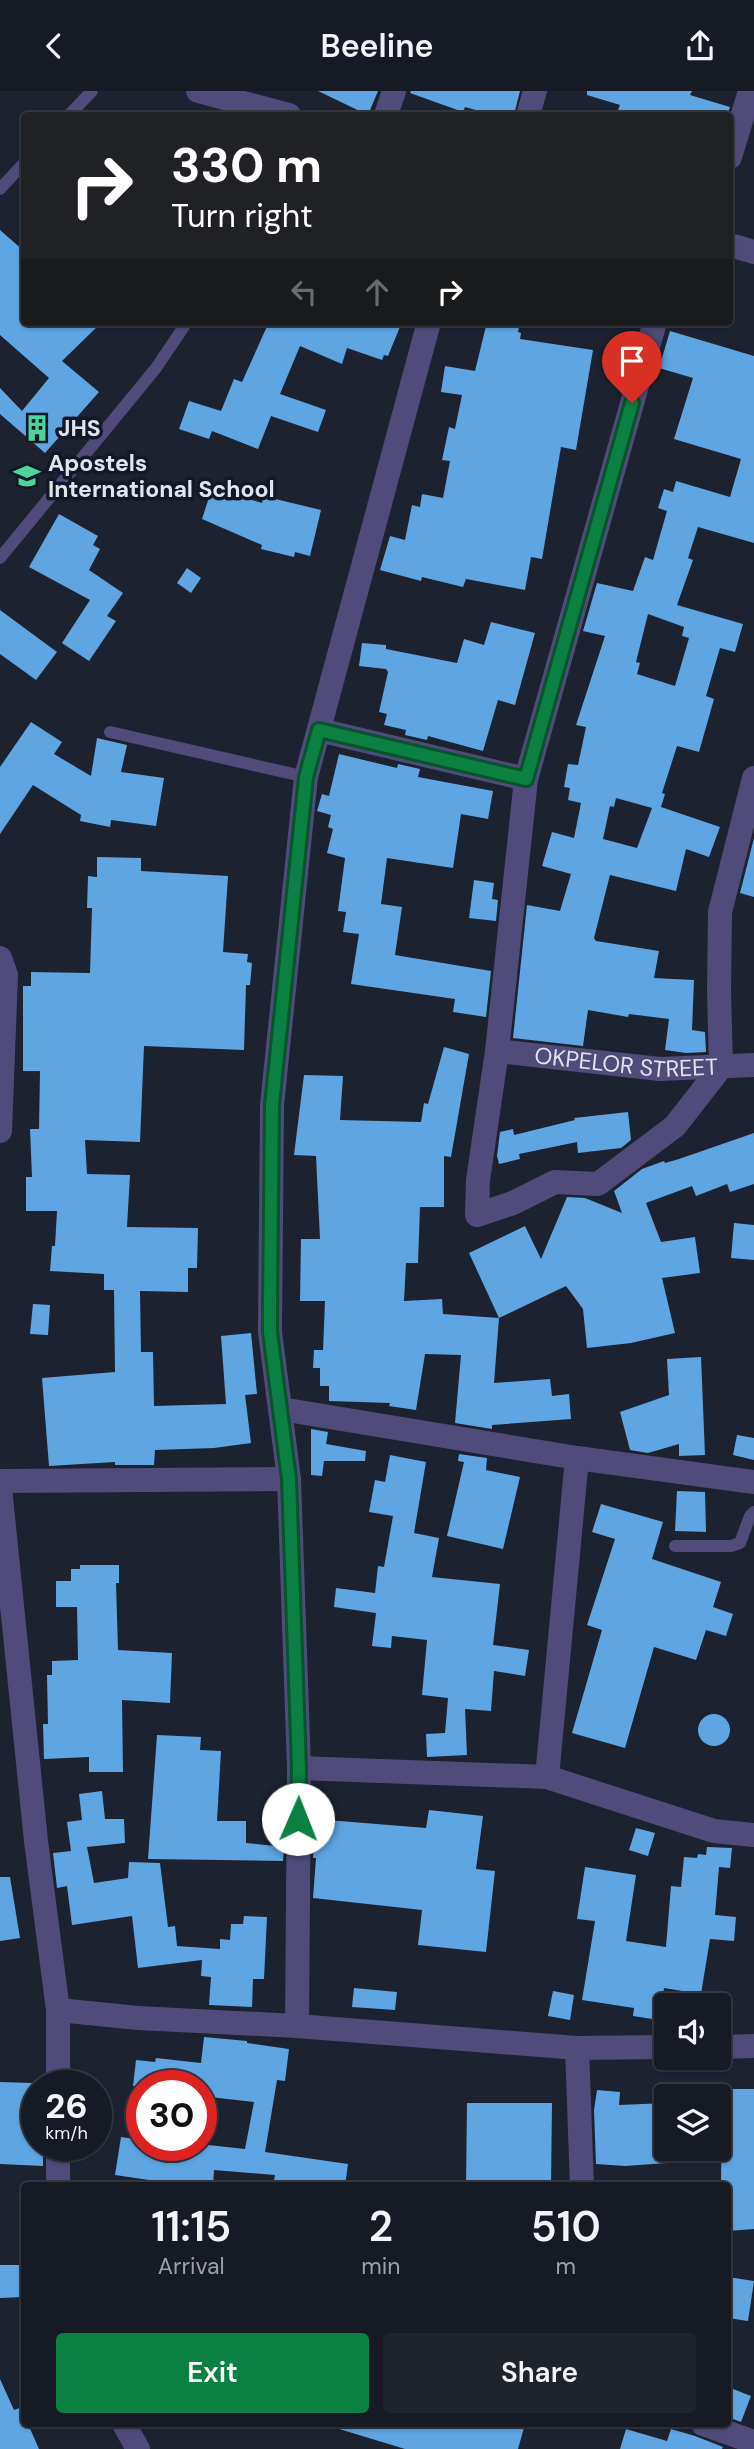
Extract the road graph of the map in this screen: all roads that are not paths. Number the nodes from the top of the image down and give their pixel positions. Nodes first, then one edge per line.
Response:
1 (92, 91) edge
2 (198, 91) edge
3 (394, 91) edge
4 (535, 91) edge
5 (750, 91) edge
6 (72, 112) edge
7 (278, 112) edge
8 (387, 112) edge
9 (529, 112) edge
10 (733, 147) edge
11 (21, 166) edge
12 (0, 190) edge
13 (733, 246) edge
14 (754, 252) edge
15 (184, 326) edge
16 (428, 326) edge
17 (654, 326) edge
18 (0, 558) edge
19 (319, 730) junction
20 (110, 732) dead end
21 (306, 777) junction
22 (754, 778) edge
23 (526, 779) junction
24 (0, 958) edge
25 (497, 1051) junction
26 (754, 1065) edge
27 (721, 1067) junction
28 (0, 1131) edge
29 (281, 1409) junction
30 (578, 1458) junction
31 (289, 1479) junction
32 (0, 1481) edge
33 (754, 1482) edge
34 (0, 1488) edge
35 (754, 1513) edge
36 (675, 1546) dead end
37 (9, 1658) edge
38 (299, 1768) junction
39 (547, 1777) junction
40 (754, 1835) edge
41 (58, 2010) junction
42 (297, 2026) junction
43 (754, 2046) edge
44 (654, 2047) edge
45 (731, 2047) edge
46 (577, 2048) junction
47 (58, 2070) edge
48 (58, 2161) edge
49 (58, 2182) edge
50 (582, 2182) edge
51 (126, 2427) edge
52 (711, 2427) edge
53 (754, 2442) edge
54 (138, 2449) edge

1 - 6 lane
2 - 7 street
3 - 8 street
4 - 9 street
5 - 10 street
11 - 12 lane
13 - 14 street
15 - 18 lane
16 - 19 street
17 - 23 street
19 - 21 street
19 - 23 street
20 - 21 lane
21 - 29 street
22 - 27 street
23 - 25 street
24 - 28 street
25 - 27 street, OKPELOR STREET
25 - 27 street
26 - 27 street, OKPELOR STREET
29 - 30 street
29 - 31 street
30 - 33 street
30 - 39 street
31 - 32 street
31 - 38 street
34 - 37 street
35 - 36 lane
37 - 41 street
38 - 39 street
38 - 42 street
39 - 40 street
41 - 42 street
41 - 47 street
42 - 46 street
43 - 45 street
44 - 46 street
46 - 50 street
48 - 49 street
51 - 54 street
52 - 53 street

